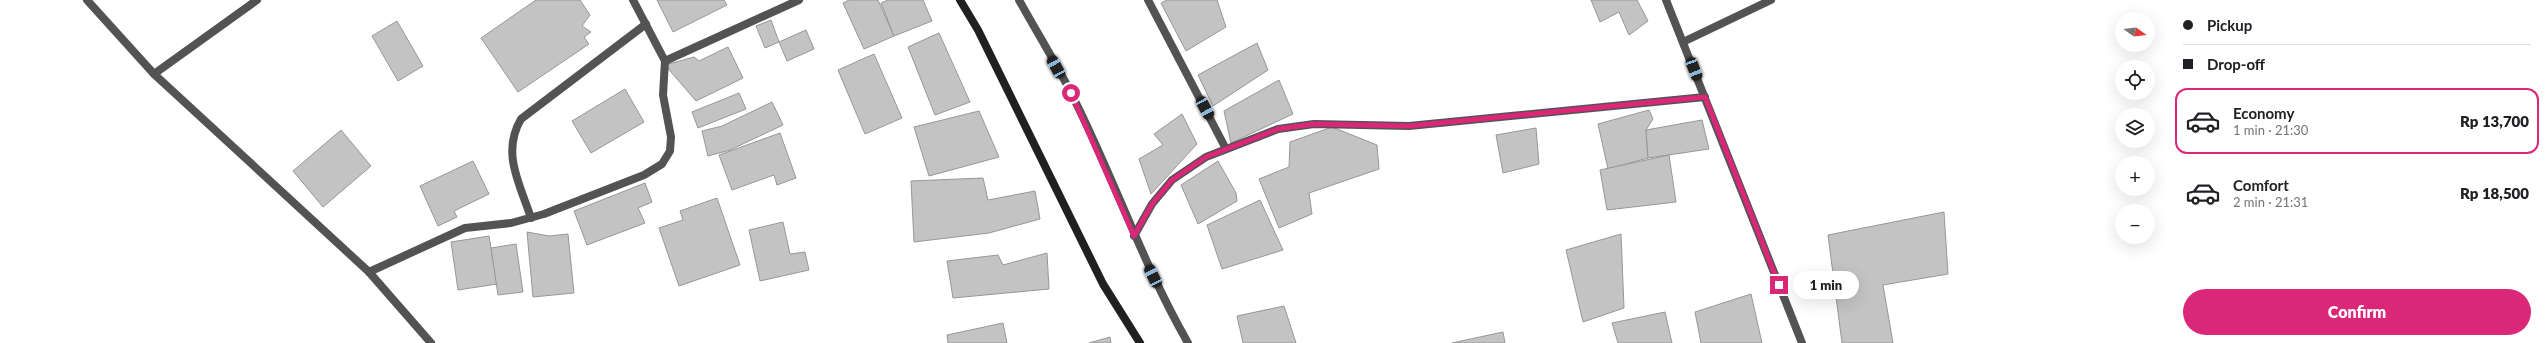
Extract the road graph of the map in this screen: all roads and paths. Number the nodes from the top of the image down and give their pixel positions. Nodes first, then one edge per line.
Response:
1 (87, 0) edge
2 (257, 0) edge
3 (633, 0) edge
4 (799, 0) edge
5 (960, 0) edge
6 (1018, 0) edge
7 (1148, 0) edge
8 (1666, 0) edge
9 (1771, 0) edge
10 (646, 24) junction
11 (1683, 42) junction
12 (665, 61) junction
13 (154, 74) junction
14 (1705, 97) junction
15 (1226, 149) junction
16 (531, 218) junction
17 (1134, 236) junction
18 (369, 272) junction
19 (431, 343) edge
20 (1140, 343) edge
21 (1188, 343) edge
22 (1802, 343) edge

1 - 13 street
2 - 13 street
3 - 10 street
4 - 12 street
5 - 20 street
6 - 17 street
7 - 15 street
8 - 11 street
9 - 11 street
10 - 12 street
10 - 16 street
11 - 14 street
12 - 16 street
13 - 18 street
14 - 15 street
14 - 22 street
15 - 17 street
16 - 18 street
17 - 21 street
18 - 19 street

